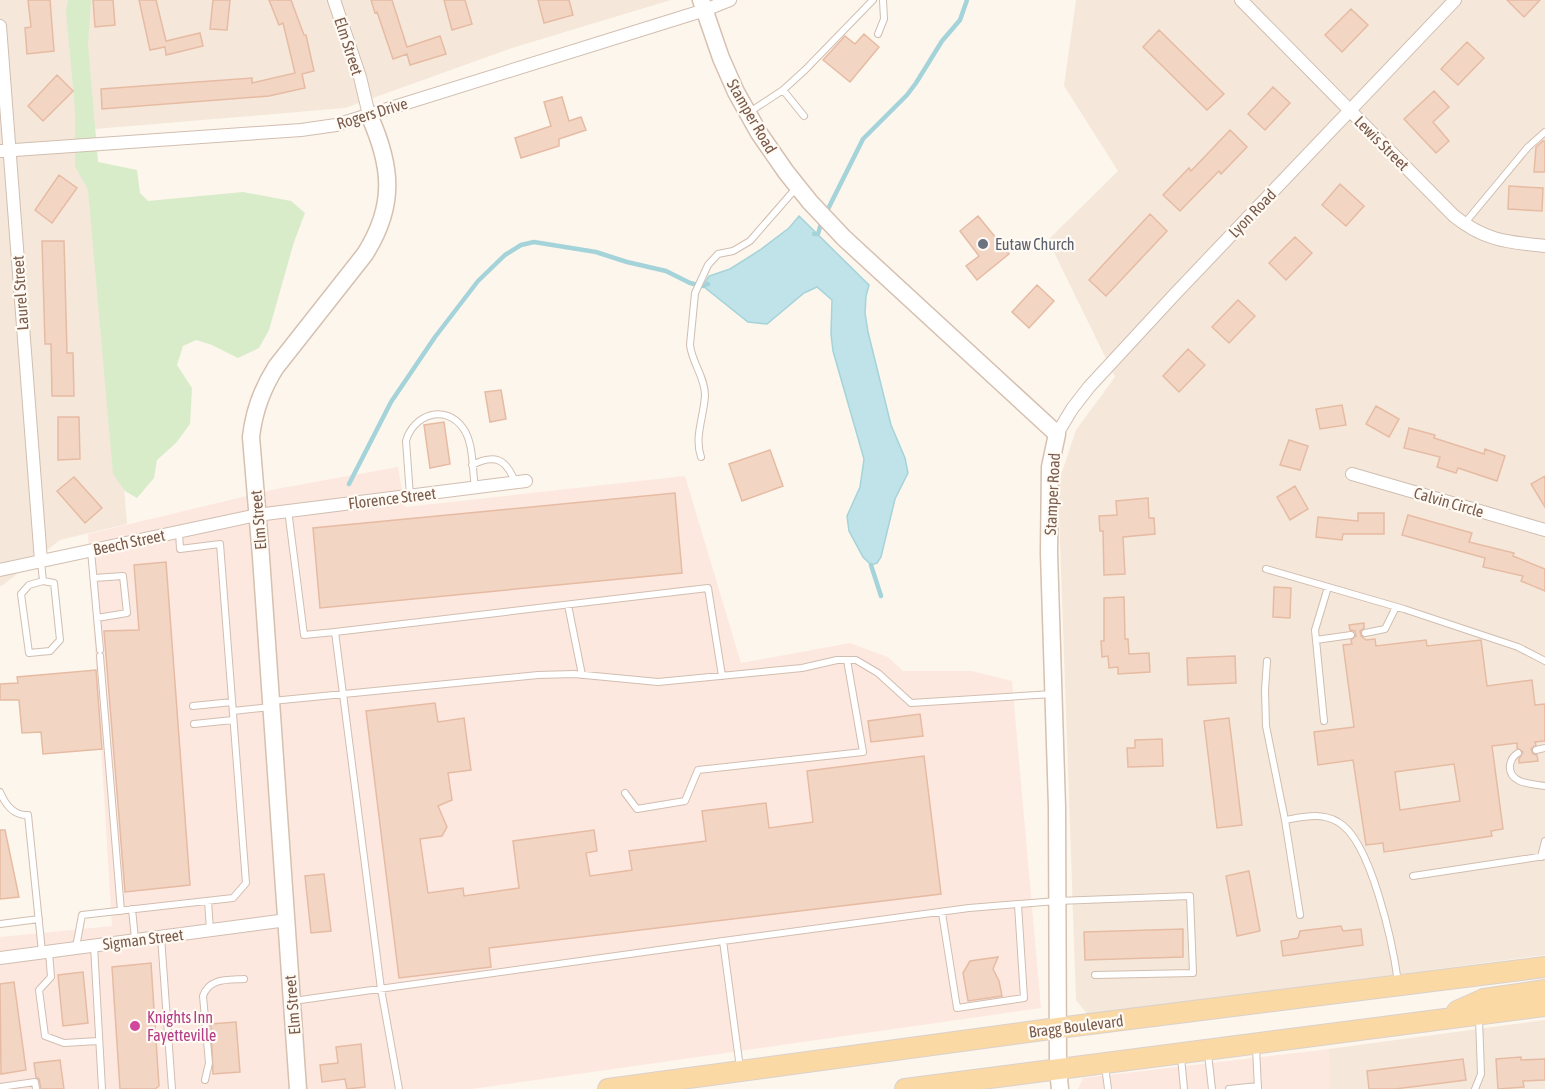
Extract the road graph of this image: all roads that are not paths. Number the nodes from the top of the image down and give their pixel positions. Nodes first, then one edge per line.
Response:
1 (334, 0) edge
2 (730, 0) edge
3 (873, 0) edge
4 (883, 0) edge
5 (1241, 0) edge
6 (1455, 0) edge
7 (703, 5) edge
8 (0, 26) edge
9 (878, 34) dead end
10 (783, 90) junction
11 (1350, 110) junction
12 (748, 113) junction
13 (369, 115) junction
14 (804, 116) dead end
15 (1545, 132) edge
16 (5, 150) edge
17 (797, 186) junction
18 (1464, 224) junction
19 (1545, 246) edge
20 (1057, 434) junction
21 (701, 457) dead end
22 (472, 465) junction
23 (1352, 474) dead end
24 (520, 482) joint
25 (475, 487) junction
26 (410, 496) junction
27 (288, 510) junction
28 (257, 515) junction
29 (1545, 530) edge
30 (179, 531) junction
31 (91, 550) junction
32 (41, 561) junction
33 (1266, 569) dead end
34 (0, 570) edge
35 (94, 578) junction
36 (43, 581) junction
37 (1328, 587) junction
38 (568, 605) junction
39 (1396, 607) junction
40 (97, 618) junction
41 (335, 632) junction
42 (1365, 633) dead end
43 (1351, 635) dead end
44 (1316, 640) junction
45 (847, 660) junction
46 (1267, 661) dead end
47 (1545, 661) edge
48 (582, 675) junction
49 (722, 676) junction
50 (344, 694) junction
51 (1053, 694) junction
52 (232, 702) junction
53 (272, 704) junction
54 (193, 706) dead end
55 (233, 711) junction
56 (233, 720) junction
57 (1324, 721) dead end
58 (194, 724) dead end
59 (1545, 748) edge
60 (1536, 750) dead end
61 (1518, 753) dead end
62 (1545, 786) edge
63 (0, 792) edge
64 (625, 793) dead end
65 (1285, 820) junction
66 (1545, 840) edge
67 (1543, 856) edge
68 (1413, 876) dead end
69 (208, 901) junction
70 (1057, 901) junction
71 (1018, 905) junction
72 (132, 909) junction
73 (122, 911) junction
74 (942, 912) junction
75 (1300, 915) dead end
76 (39, 919) junction
77 (287, 920) junction
78 (0, 924) edge
79 (210, 930) junction
80 (161, 936) junction
81 (135, 939) junction
82 (723, 940) junction
83 (94, 945) junction
84 (76, 948) junction
85 (45, 952) junction
86 (0, 958) edge
87 (1545, 967) edge
88 (1095, 975) dead end
89 (244, 979) dead end
90 (1398, 986) junction
91 (381, 989) junction
92 (1545, 990) edge
93 (292, 1002) junction
94 (1545, 1006) edge
95 (1479, 1014) junction
96 (1441, 1019) junction
97 (1058, 1029) junction
98 (98, 1041) junction
99 (1256, 1044) junction
100 (1207, 1050) junction
101 (1181, 1053) junction
102 (1105, 1063) junction
103 (1058, 1069) junction
104 (740, 1072) junction
105 (205, 1080) dead end
106 (0, 1087) edge
107 (1258, 1087) edge
108 (913, 1088) edge
109 (36, 1089) edge
110 (102, 1089) edge
111 (172, 1089) edge
112 (298, 1089) edge
113 (399, 1089) edge
114 (608, 1089) edge
115 (1060, 1089) edge
116 (1108, 1089) edge
117 (1184, 1089) edge
118 (1212, 1089) edge
119 (1229, 1089) edge
120 (1475, 1089) edge

1 - 13 street, Elm Street
2 - 7 street, Rogers Drive
3 - 10 lane
4 - 9 lane
5 - 11 street, Lewis Street
6 - 11 street, Lyon Road
7 - 12 street, Stamper Road
7 - 13 street, Rogers Drive
8 - 16 street, Laurel Street
10 - 12 lane
10 - 14 lane
11 - 18 street, Lewis Street
11 - 20 street, Lyon Road
12 - 17 street, Stamper Road
13 - 16 street, Rogers Drive
13 - 28 street, Elm Street
15 - 18 lane
16 - 32 street, Laurel Street
17 - 20 street, Stamper Road
17 - 21 lane
18 - 19 street, Lewis Street
20 - 51 street, Stamper Road
22 - 24 lane
22 - 25 lane
22 - 26 lane
23 - 29 street, Calvin Circle
24 - 25 street, Florence Street
25 - 26 street, Florence Street
26 - 27 street, Florence Street
27 - 28 street, Florence Street
27 - 41 lane
28 - 30 street, Beech Street
28 - 53 street, Elm Street
30 - 31 street, Beech Street
30 - 52 lane
31 - 32 street, Beech Street
31 - 35 lane
32 - 34 street, Beech Street
32 - 36 lane
33 - 37 lane
35 - 40 lane
35 - 40 lane
36 - 36 lane
37 - 39 lane
37 - 44 lane
38 - 41 lane
38 - 48 lane
38 - 49 lane
39 - 42 lane
39 - 47 lane
40 - 73 lane
41 - 50 lane
43 - 44 lane
44 - 57 lane
45 - 49 lane
45 - 51 lane
45 - 64 lane
46 - 65 lane
48 - 49 lane
48 - 50 lane
50 - 53 lane
50 - 91 lane
51 - 70 street, Stamper Road
52 - 54 lane
52 - 55 lane
53 - 55 lane
53 - 77 street, Elm Street
55 - 56 lane
56 - 58 lane
56 - 69 lane
59 - 60 lane
61 - 62 lane
63 - 76 lane
65 - 75 lane
65 - 90 lane
66 - 67 lane
67 - 68 lane
69 - 72 lane
69 - 79 lane
70 - 71 lane
70 - 88 lane
70 - 97 street, Stamper Road
71 - 74 lane
71 - 74 lane
72 - 73 lane
72 - 81 lane
73 - 84 lane
74 - 82 lane
76 - 78 lane
76 - 85 lane
77 - 79 street, Sigman Street
77 - 93 street, Elm Street
79 - 80 street, Sigman Street
80 - 81 street, Sigman Street
80 - 111 lane
81 - 83 street, Sigman Street
82 - 91 lane
82 - 104 lane
83 - 84 street, Sigman Street
83 - 98 lane
84 - 85 street, Sigman Street
85 - 86 street, Sigman Street
85 - 98 lane
87 - 90 main road, Bragg Boulevard
89 - 105 lane
90 - 97 main road, Bragg Boulevard
91 - 93 lane
91 - 113 lane
92 - 96 main road
93 - 112 street, Elm Street
94 - 95 main road
95 - 96 main road
95 - 120 lane
96 - 99 main road
97 - 103 street, Stamper Road
97 - 104 main road, Bragg Boulevard
98 - 110 lane
99 - 100 main road
99 - 107 lane
100 - 101 main road
100 - 118 lane
101 - 102 main road
101 - 117 lane
102 - 103 main road
102 - 116 lane
103 - 108 main road
103 - 115 street, Stamper Road
104 - 114 main road, Bragg Boulevard
106 - 109 lane
107 - 119 lane

